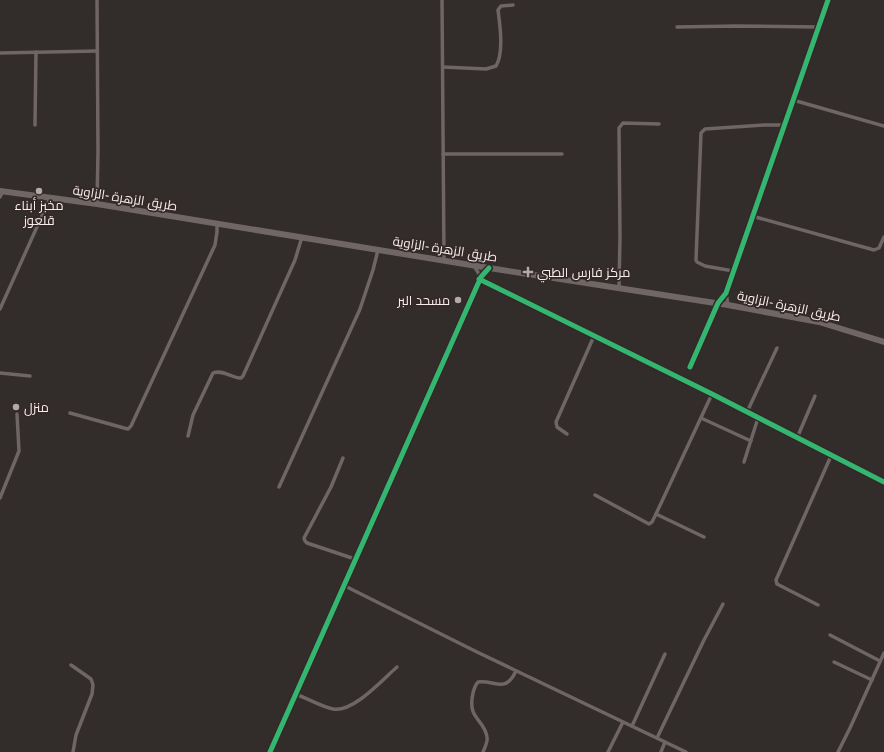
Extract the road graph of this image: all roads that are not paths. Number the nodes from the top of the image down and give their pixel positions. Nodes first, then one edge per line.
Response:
1 (97, 0) edge
2 (442, 0) edge
3 (828, 0) edge
4 (513, 5) dead end
5 (818, 27) junction
6 (677, 28) dead end
7 (97, 51) junction
8 (36, 52) junction
9 (0, 53) edge
10 (442, 67) junction
11 (793, 100) junction
12 (659, 124) dead end
13 (35, 125) dead end
14 (784, 125) junction
15 (884, 126) edge
16 (443, 154) junction
17 (562, 154) dead end
18 (1, 193) edge
19 (50, 198) junction
20 (97, 204) junction
21 (752, 216) junction
22 (217, 224) junction
23 (302, 237) junction
24 (884, 237) edge
25 (378, 250) junction
26 (444, 260) junction
27 (473, 265) junction
28 (489, 268) junction
29 (733, 272) junction
30 (480, 278) junction
31 (619, 287) junction
32 (726, 292) junction
33 (718, 303) junction
34 (728, 304) junction
35 (0, 309) edge
36 (594, 336) junction
37 (884, 342) edge
38 (777, 348) dead end
39 (690, 367) dead end
40 (0, 373) edge
41 (30, 376) dead end
42 (712, 394) junction
43 (815, 396) dead end
44 (747, 412) junction
45 (70, 413) dead end
46 (17, 414) dead end
47 (701, 418) junction
48 (758, 418) junction
49 (567, 434) dead end
50 (188, 436) dead end
51 (797, 438) junction
52 (751, 441) junction
53 (831, 456) junction
54 (343, 458) dead end
55 (744, 462) dead end
56 (884, 482) edge
57 (279, 487) dead end
58 (595, 495) dead end
59 (0, 498) edge
60 (656, 514) junction
61 (704, 537) dead end
62 (355, 560) junction
63 (343, 585) junction
64 (723, 604) dead end
65 (818, 605) dead end
66 (830, 636) dead end
67 (884, 652) edge
68 (665, 654) dead end
69 (880, 661) junction
70 (834, 662) dead end
71 (71, 665) dead end
72 (397, 667) dead end
73 (516, 671) junction
74 (872, 680) junction
75 (296, 694) junction
76 (623, 722) junction
77 (632, 726) junction
78 (657, 738) junction
79 (665, 742) junction
80 (73, 752) edge
81 (270, 752) edge
82 (483, 752) edge
83 (608, 752) edge
84 (661, 752) edge
85 (686, 752) edge
86 (838, 752) edge

1 - 7 street
2 - 10 street
3 - 5 street
4 - 10 street
5 - 6 street
5 - 11 street
7 - 8 street
7 - 20 street
8 - 9 street
8 - 13 street
10 - 16 street
11 - 14 street
11 - 15 street
12 - 31 street
14 - 21 street
14 - 29 street
16 - 17 street
16 - 26 street
18 - 19 main road, طريق الزهرة -الزاوية
19 - 20 main road, طريق الزهرة -الزاوية
19 - 35 street
20 - 22 main road, طريق الزهرة -الزاوية
21 - 24 street
21 - 29 street
22 - 23 main road, طريق الزهرة -الزاوية
22 - 45 street
23 - 25 main road, طريق الزهرة -الزاوية
23 - 50 street
25 - 26 main road, طريق الزهرة -الزاوية
25 - 57 street
26 - 27 main road, طريق الزهرة -الزاوية
27 - 28 main road, طريق الزهرة -الزاوية
27 - 30 street
28 - 30 street
28 - 31 main road, طريق الزهرة -الزاوية
29 - 32 street
30 - 36 street
30 - 62 street
31 - 33 main road, طريق الزهرة -الزاوية
32 - 33 street
32 - 34 street
33 - 34 main road, طريق الزهرة -الزاوية
33 - 39 street
34 - 37 main road, طريق الزهرة -الزاوية
36 - 42 street
36 - 49 street
38 - 44 street
40 - 41 street
42 - 44 street
42 - 47 street
43 - 51 street
44 - 48 street
46 - 59 street
47 - 52 street
47 - 60 street
48 - 51 street
48 - 52 street
51 - 53 street
52 - 55 street
53 - 56 street
53 - 65 street
54 - 62 street
58 - 60 street
60 - 61 street
62 - 63 street
63 - 73 street
63 - 75 street
64 - 78 street
66 - 69 street
67 - 69 street
68 - 77 street
69 - 74 street
70 - 74 street
71 - 80 street
72 - 75 street
73 - 76 street
73 - 82 street
74 - 86 street
75 - 81 street
76 - 77 street
76 - 83 street
77 - 78 street
78 - 79 street
79 - 84 street
79 - 85 street

